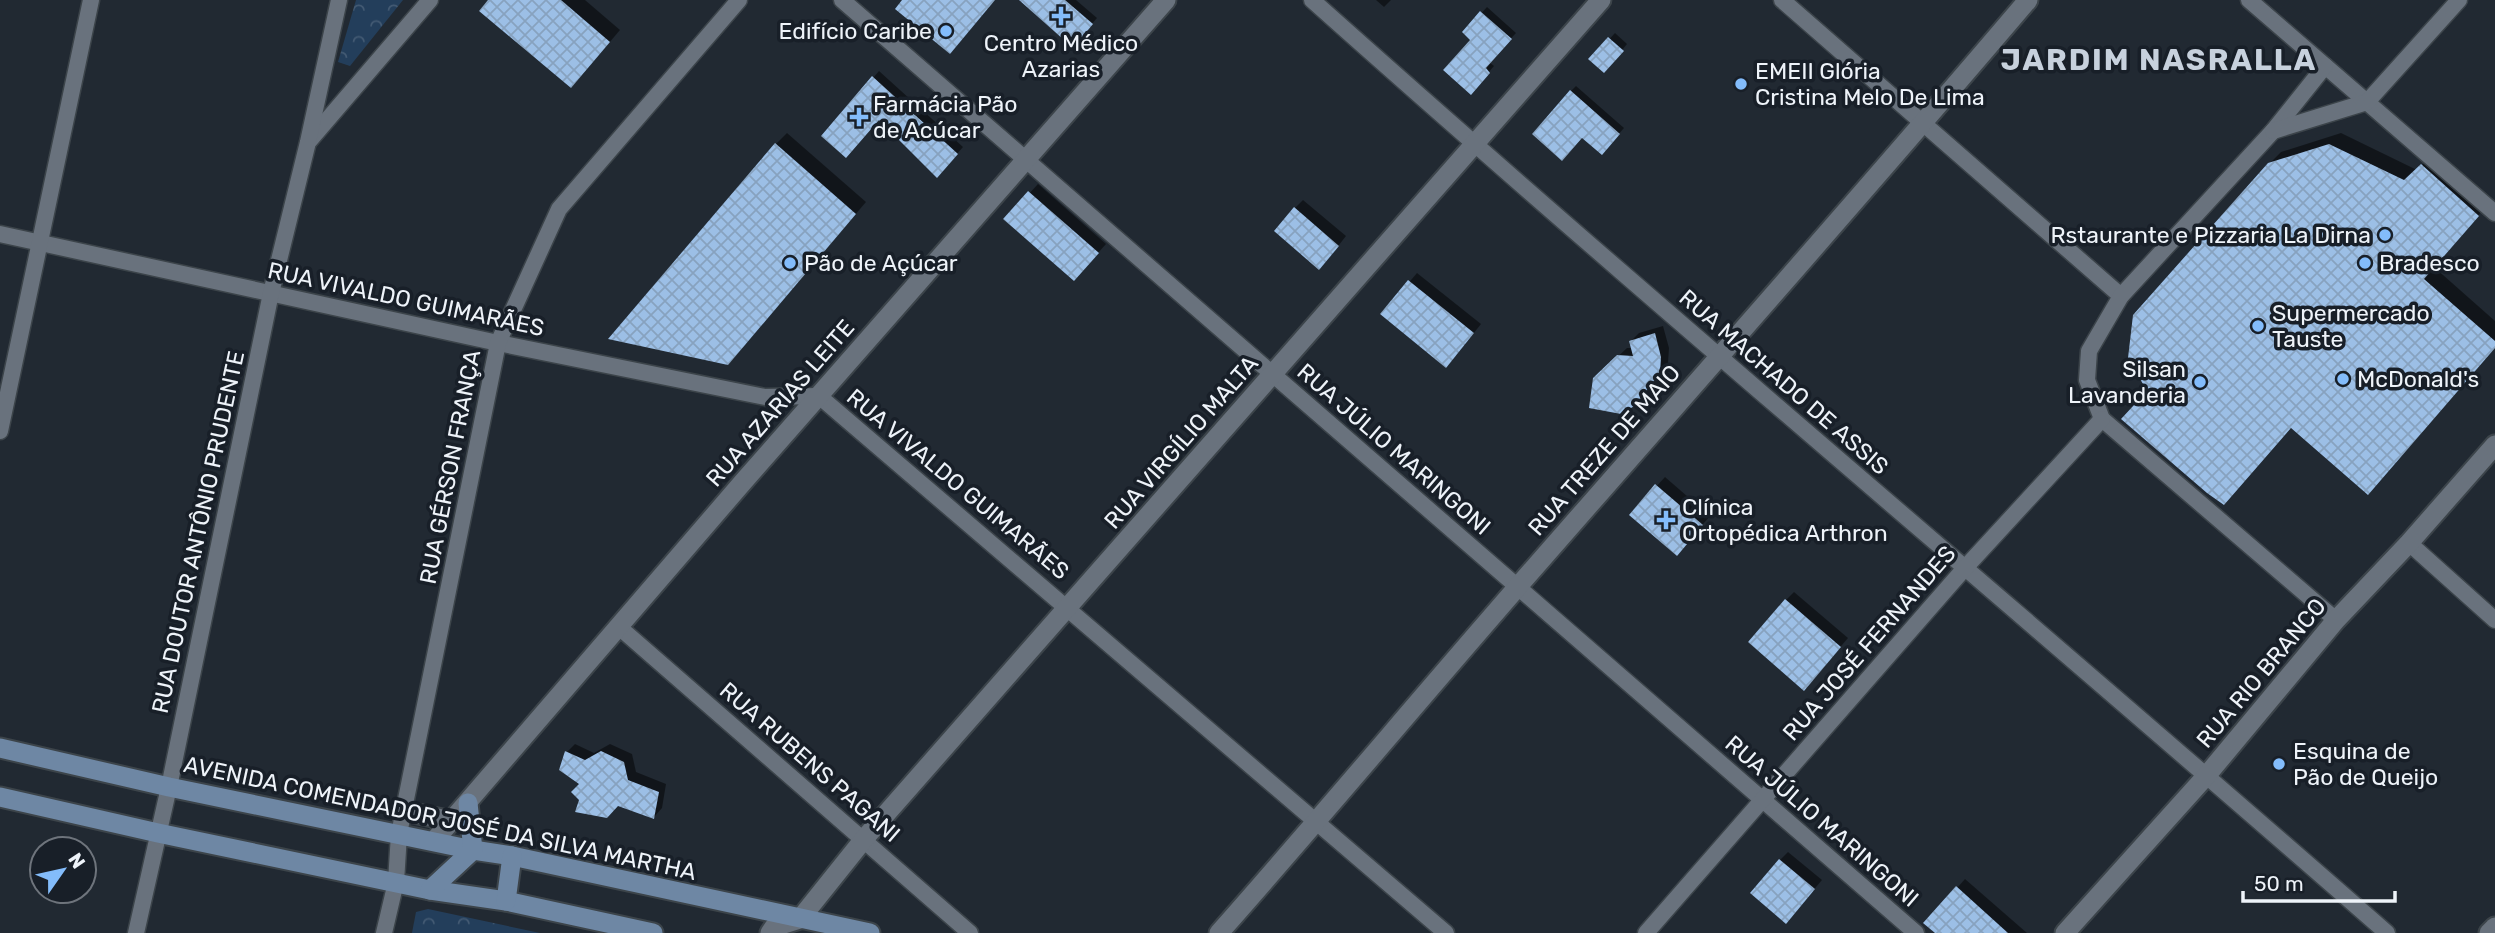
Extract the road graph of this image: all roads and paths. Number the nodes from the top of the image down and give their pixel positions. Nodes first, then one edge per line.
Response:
1 (90, 0) edge
2 (339, 0) edge
3 (430, 0) edge
4 (739, 0) edge
5 (842, 0) edge
6 (1166, 0) edge
7 (1312, 0) edge
8 (1601, 0) edge
9 (1782, 0) edge
10 (2028, 0) edge
11 (2249, 0) edge
12 (2459, 0) edge
13 (2325, 66) junction
14 (2367, 102) junction
15 (1924, 123) junction
16 (2273, 131) junction
17 (308, 142) junction
18 (1475, 146) junction
19 (1025, 161) junction
20 (2495, 213) edge
21 (0, 234) edge
22 (38, 242) junction
23 (271, 293) junction
24 (2121, 296) junction
25 (498, 343) junction
26 (1720, 355) junction
27 (1273, 375) junction
28 (819, 396) junction
29 (2102, 419) junction
30 (0, 430) edge
31 (2495, 444) edge
32 (2409, 544) junction
33 (1964, 569) junction
34 (1518, 586) junction
35 (1068, 608) junction
36 (2336, 620) junction
37 (2495, 620) edge
38 (619, 626) junction
39 (0, 748) edge
40 (2207, 775) junction
41 (169, 787) junction
42 (0, 797) edge
43 (1763, 798) junction
44 (468, 803) junction
45 (404, 811) junction
46 (452, 821) junction
47 (1317, 823) junction
48 (159, 833) junction
49 (398, 834) junction
50 (864, 839) junction
51 (434, 841) junction
52 (473, 850) junction
53 (512, 856) junction
54 (396, 882) junction
55 (430, 890) junction
56 (506, 901) junction
57 (805, 926) edge
58 (2495, 927) edge
59 (136, 933) edge
60 (384, 933) edge
61 (653, 933) edge
62 (770, 933) edge
63 (870, 933) edge
64 (970, 933) edge
65 (1219, 933) edge
66 (1446, 933) edge
67 (1646, 933) edge
68 (1916, 933) edge
69 (2065, 933) edge
70 (2387, 933) edge
71 (2489, 933) edge

1 - 22 street
2 - 17 street, RUA DOUTOR ANTÔNIO PRUDENTE
3 - 17 street, RUA DOUTOR ANTÔNIO PRUDENTE
4 - 25 street, RUA GÉRSON FRANÇA
5 - 19 street, RUA JÚLIO MARINGONI
6 - 19 street, RUA AZARIAS LEITE
7 - 18 street, RUA MACHADO DE ASSIS
8 - 18 street, RUA VIRGÍLIO MALTA
9 - 15 street
10 - 15 street, RUA TREZE DE MAIO
11 - 13 street
12 - 14 street
13 - 14 street
13 - 16 street
14 - 16 street
14 - 20 street
15 - 24 street
15 - 26 street, RUA TREZE DE MAIO
16 - 24 street
17 - 23 street, RUA DOUTOR ANTÔNIO PRUDENTE
18 - 26 street, RUA MACHADO DE ASSIS
18 - 27 street, RUA VIRGÍLIO MALTA
19 - 27 street, RUA JÚLIO MARINGONI
19 - 28 street, RUA AZARIAS LEITE
21 - 22 street, RUA VIVALDO GUIMARÃES
22 - 23 street, RUA VIVALDO GUIMARÃES
22 - 30 street
23 - 25 street, RUA VIVALDO GUIMARÃES
23 - 41 street, RUA DOUTOR ANTÔNIO PRUDENTE
24 - 29 street
25 - 28 street, RUA VIVALDO GUIMARÃES
25 - 45 street, RUA GÉRSON FRANÇA
26 - 33 street, RUA MACHADO DE ASSIS
26 - 34 street, RUA TREZE DE MAIO
27 - 34 street, RUA JÚLIO MARINGONI
27 - 35 street, RUA VIRGÍLIO MALTA
28 - 35 street, RUA VIVALDO GUIMARÃES
28 - 38 street, RUA AZARIAS LEITE
29 - 33 street, RUA JOSÉ FERNANDES
29 - 36 street
31 - 32 street, RUA RIO BRANCO
32 - 36 street, RUA RIO BRANCO
32 - 37 street
33 - 40 street, RUA MACHADO DE ASSIS
33 - 43 street, RUA JOSÉ FERNANDES
34 - 43 street, RUA JÚLIO MARINGONI
34 - 47 street, RUA TREZE DE MAIO
35 - 47 street, RUA VIVALDO GUIMARÃES
35 - 50 street, RUA VIRGÍLIO MALTA
36 - 40 street, RUA RIO BRANCO
38 - 44 street, RUA AZARIAS LEITE
38 - 50 street, RUA RUBENS PAGANI
39 - 41 main road, AVENIDA COMENDADOR JOSÉ DA SILVA MARTHA
40 - 69 street, RUA RIO BRANCO
40 - 70 street, RUA MACHADO DE ASSIS
41 - 48 street, RUA DOUTOR ANTÔNIO PRUDENTE
41 - 49 main road, AVENIDA COMENDADOR JOSÉ DA SILVA MARTHA
42 - 48 main road
43 - 67 street, RUA JOSÉ FERNANDES
43 - 68 street, RUA JÚLIO MARINGONI
44 - 46 street, RUA AZARIAS LEITE
44 - 52 main road
45 - 46 street
45 - 49 street, RUA GÉRSON FRANÇA
46 - 51 street, RUA AZARIAS LEITE
47 - 65 street, RUA TREZE DE MAIO
47 - 66 street, RUA VIVALDO GUIMARÃES
48 - 54 main road
48 - 59 street, RUA DOUTOR ANTÔNIO PRUDENTE
49 - 51 main road, AVENIDA COMENDADOR JOSÉ DA SILVA MARTHA
49 - 54 street, RUA GÉRSON FRANÇA
50 - 57 street, RUA VIRGÍLIO MALTA
50 - 64 street, RUA RUBENS PAGANI
51 - 52 main road, AVENIDA COMENDADOR JOSÉ DA SILVA MARTHA
52 - 53 main road, AVENIDA COMENDADOR JOSÉ DA SILVA MARTHA
52 - 55 main road
53 - 56 main road
53 - 57 main road, AVENIDA COMENDADOR JOSÉ DA SILVA MARTHA
54 - 55 main road
54 - 60 street, RUA GÉRSON FRANÇA
55 - 56 main road
56 - 61 main road
57 - 62 street
57 - 63 main road, AVENIDA COMENDADOR JOSÉ DA SILVA MARTHA
58 - 71 street

